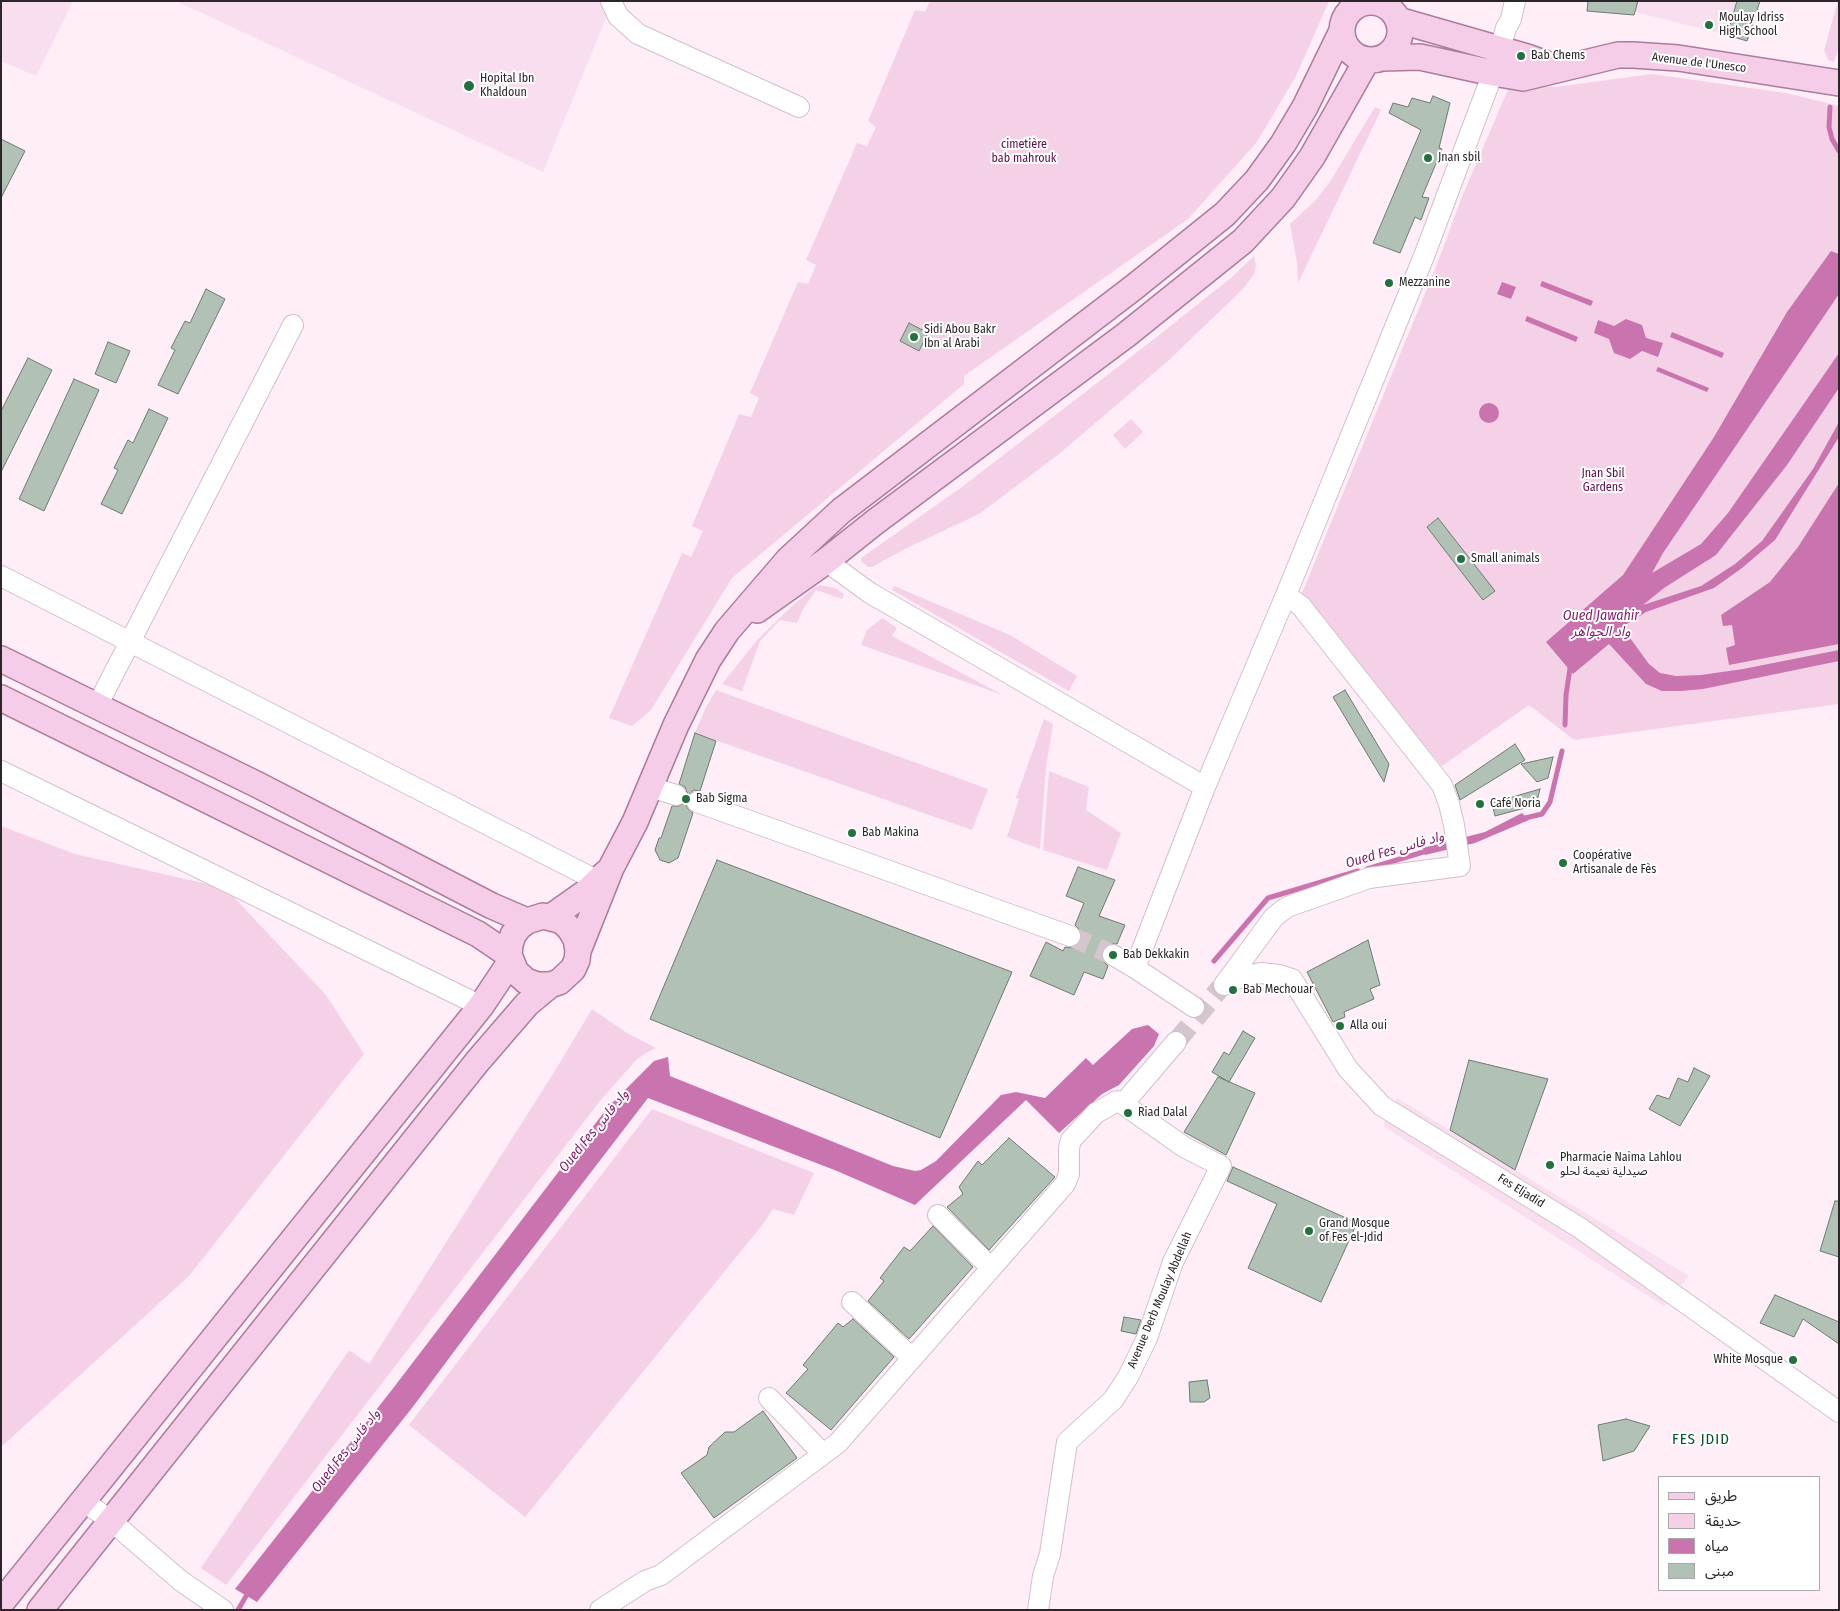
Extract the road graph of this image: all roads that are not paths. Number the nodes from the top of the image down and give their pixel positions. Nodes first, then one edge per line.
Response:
1 (611, 1) edge
2 (1503, 1) edge
3 (1515, 1) edge
4 (1397, 12) edge
5 (1348, 15) edge
6 (1499, 50) junction
7 (1375, 59) junction
8 (1839, 83) edge
9 (799, 107) dead end
10 (293, 324) dead end
11 (826, 561) junction
12 (1, 576) edge
13 (1286, 596) junction
14 (727, 631) junction
15 (130, 643) junction
16 (1, 659) edge
17 (1, 698) edge
18 (97, 706) junction
19 (1, 771) edge
20 (650, 787) junction
21 (1205, 787) junction
22 (676, 795) dead end
23 (696, 802) dead end
24 (605, 874) junction
25 (539, 919) junction
26 (1070, 936) tunnel mouth
27 (578, 951) junction
28 (1113, 955) tunnel mouth
29 (510, 958) junction
30 (1134, 968) junction
31 (550, 985) junction
32 (481, 1006) junction
33 (1194, 1007) dead end
34 (1176, 1042) tunnel mouth
35 (1124, 1104) junction
36 (938, 1215) dead end
37 (991, 1268) junction
38 (852, 1302) dead end
39 (912, 1358) junction
40 (769, 1398) dead end
41 (1839, 1412) edge
42 (823, 1454) junction
43 (83, 1501) junction
44 (110, 1520) junction
45 (1, 1603) edge
46 (221, 1609) edge
47 (40, 1610) edge
48 (600, 1610) edge
49 (1038, 1610) edge

1 - 9 street
2 - 6 street
3 - 6 street
4 - 5 main road
4 - 6 main road, Avenue de l'Unesco
4 - 7 main road
5 - 7 main road
5 - 14 main road
6 - 7 main road, Avenue de l'Unesco
6 - 8 main road, Avenue de l'Unesco
6 - 13 street
7 - 11 main road
10 - 15 street
11 - 14 main road
11 - 21 street
12 - 15 street
13 - 21 street
13 - 41 street, Fes Eljadid
14 - 20 main road
15 - 18 street
15 - 24 street
16 - 18 main road
17 - 29 main road
18 - 25 main road
19 - 32 street
20 - 22 street
20 - 24 main road
21 - 30 street
23 - 26 street
24 - 25 main road
24 - 27 main road
25 - 27 main road
25 - 29 main road
27 - 31 main road
28 - 30 street
29 - 31 main road
29 - 32 main road
30 - 33 street
31 - 44 main road
32 - 43 main road
34 - 35 street
35 - 37 street
35 - 49 street, Avenue Derb Moulay Abdellah
36 - 37 street
37 - 39 street
38 - 39 street
39 - 42 street
40 - 42 street
42 - 48 street
43 - 44 street
43 - 45 main road
44 - 46 street
44 - 47 main road

